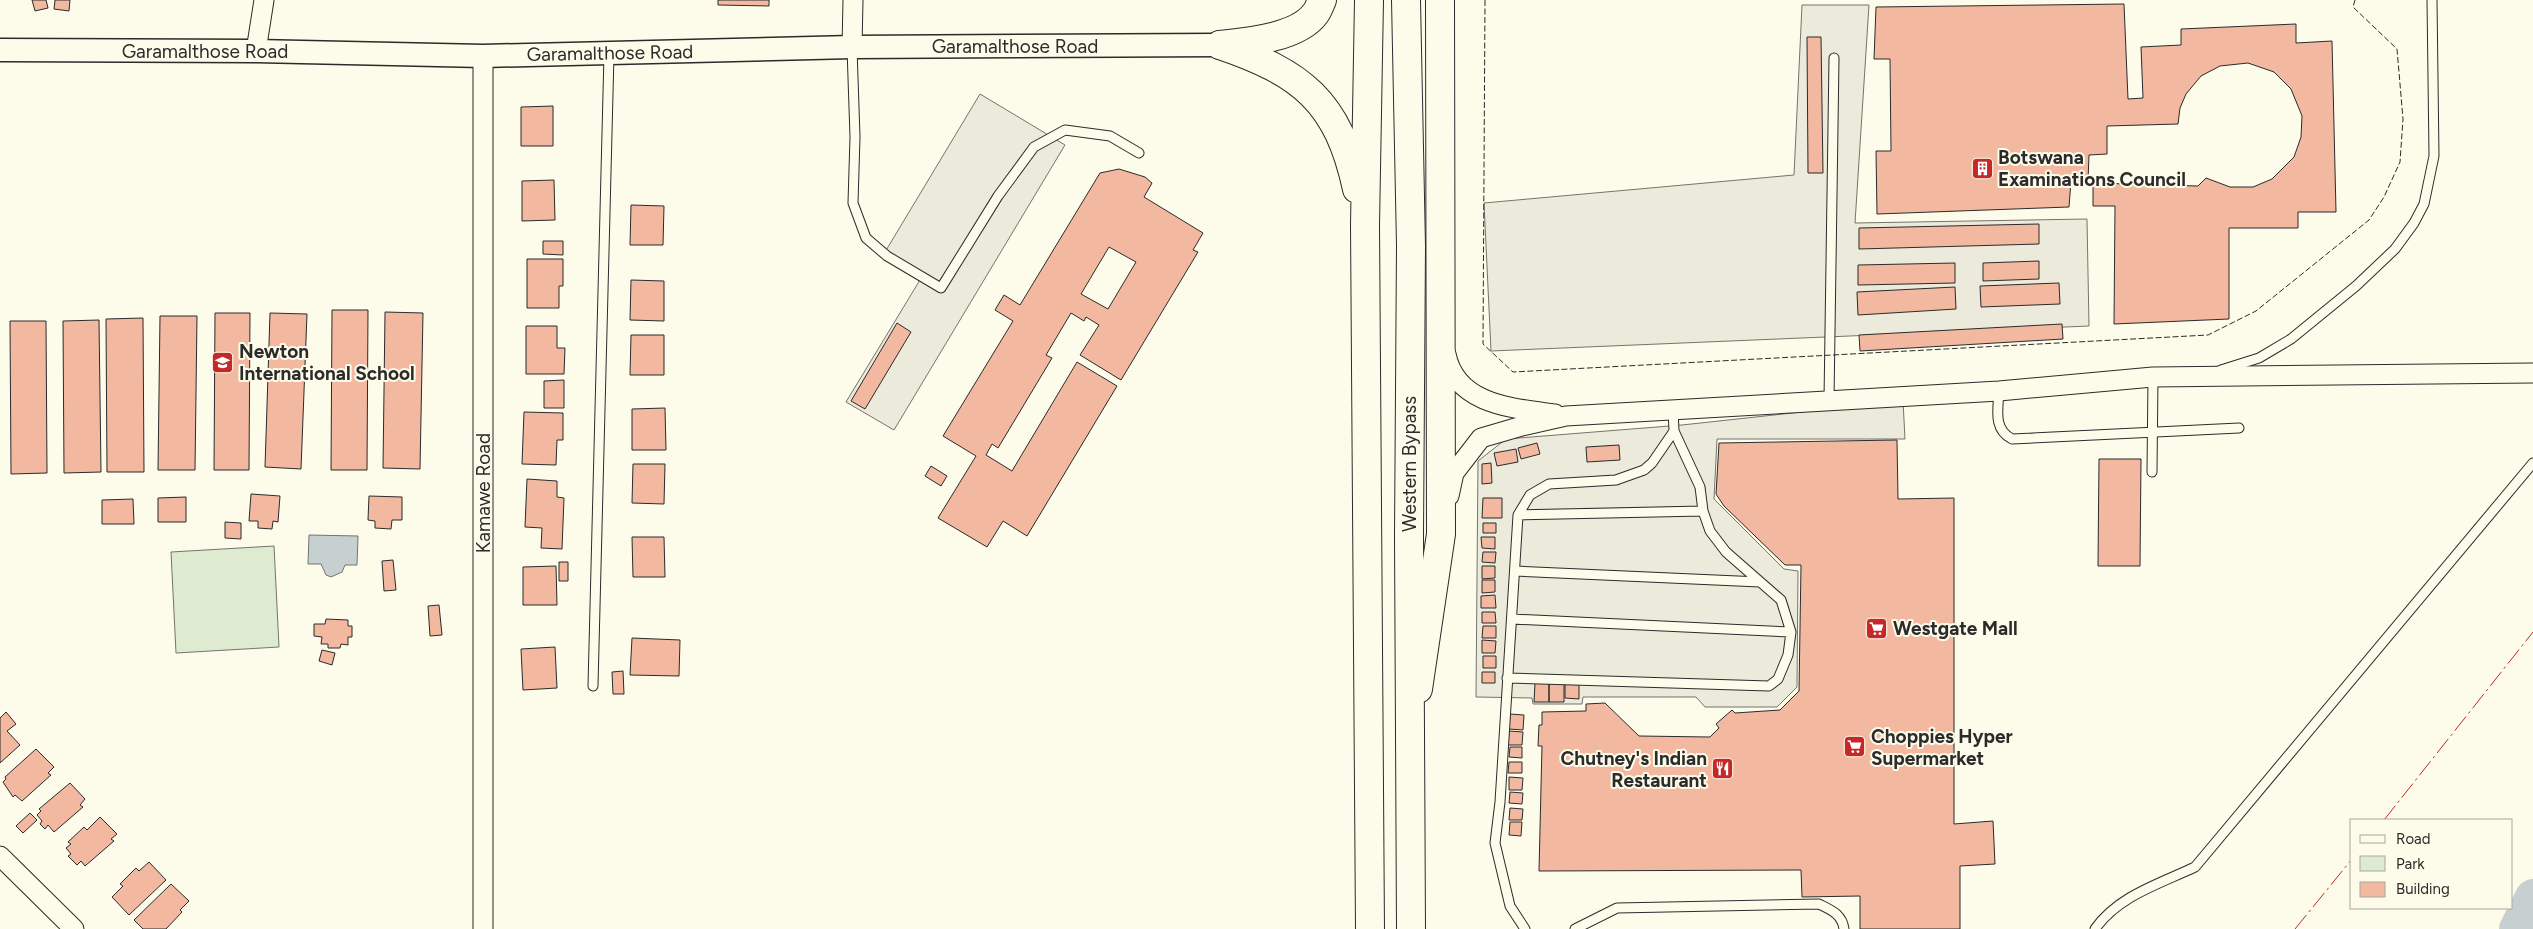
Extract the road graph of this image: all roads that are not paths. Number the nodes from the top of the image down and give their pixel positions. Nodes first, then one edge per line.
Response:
1 (264, 0) edge
2 (853, 0) edge
3 (1322, 0) edge
4 (1369, 0) edge
5 (1406, 0) edge
6 (1440, 0) edge
7 (2432, 0) edge
8 (1220, 45) junction
9 (852, 47) junction
10 (0, 50) edge
11 (256, 51) junction
12 (609, 53) junction
13 (483, 56) junction
14 (1834, 58) dead end
15 (1139, 153) dead end
16 (1365, 225) junction
17 (1441, 331) junction
18 (2533, 373) edge
19 (2202, 376) junction
20 (2153, 377) junction
21 (1999, 391) junction
22 (1829, 400) junction
23 (1673, 408) junction
24 (1566, 416) junction
25 (2239, 428) dead end
26 (1674, 431) junction
27 (2153, 431) junction
28 (2533, 463) edge
29 (2152, 472) dead end
30 (1703, 512) junction
31 (1518, 516) junction
32 (1441, 534) junction
33 (1516, 571) junction
34 (1760, 582) junction
35 (1512, 619) junction
36 (1791, 632) junction
37 (1507, 678) junction
38 (593, 686) dead end
39 (1410, 741) junction
40 (0, 856) edge
41 (1411, 902) junction
42 (1524, 928) edge
43 (74, 929) edge
44 (483, 929) edge
45 (1370, 929) edge
46 (1411, 929) edge
47 (1419, 929) edge
48 (1575, 929) edge
49 (1844, 929) edge
50 (2095, 929) edge

1 - 11 street
2 - 9 street
3 - 8 main road
4 - 16 main road
5 - 39 main road, Western Bypass
6 - 17 main road
7 - 19 lane
8 - 9 street, Garamalthose Road
8 - 16 main road
9 - 12 street, Garamalthose Road
9 - 15 lane
10 - 11 street, Garamalthose Road
11 - 13 street, Garamalthose Road
12 - 13 street, Garamalthose Road
12 - 38 lane
13 - 44 street, Kamawe Road
14 - 22 lane
16 - 45 main road
17 - 24 street
17 - 32 main road
18 - 19 street
19 - 20 street
20 - 21 street
20 - 27 lane
21 - 22 street
21 - 27 lane
22 - 23 street
23 - 24 street
23 - 26 lane
24 - 32 street
25 - 27 lane
26 - 30 lane
26 - 31 lane
27 - 29 lane
28 - 50 lane
30 - 31 lane
30 - 34 lane
31 - 33 lane
32 - 39 main road
33 - 34 lane
33 - 35 lane
34 - 36 lane
35 - 36 lane
35 - 37 lane
36 - 37 lane
37 - 42 lane
39 - 41 main road, Western Bypass
40 - 43 street
41 - 46 main road, Western Bypass
41 - 47 lane
48 - 49 lane

